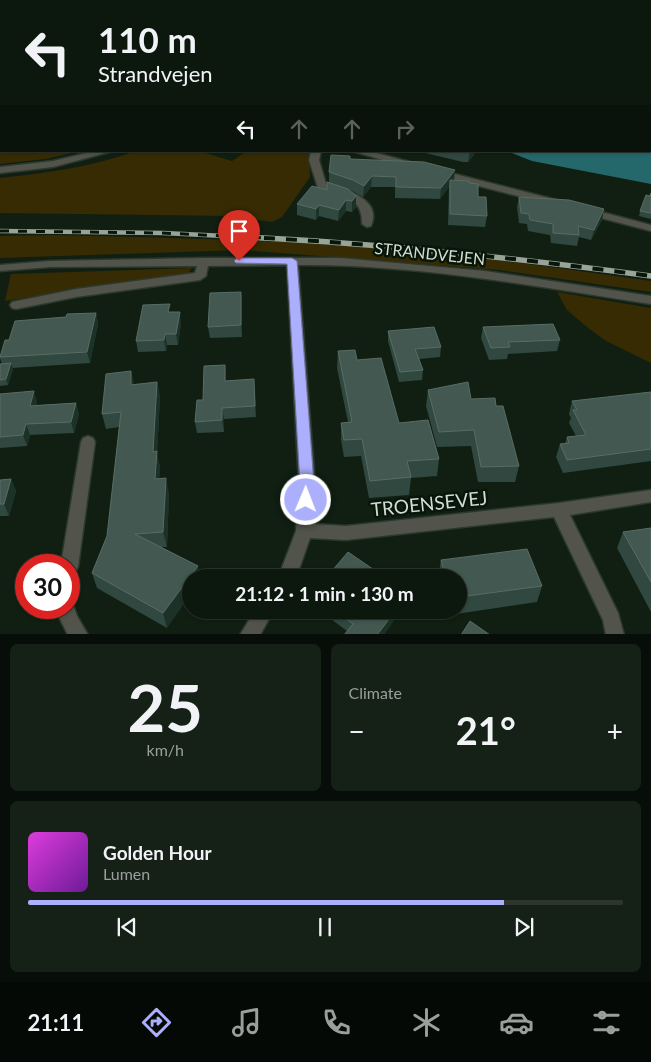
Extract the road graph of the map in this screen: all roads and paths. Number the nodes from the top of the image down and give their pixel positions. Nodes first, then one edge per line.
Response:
1 (0, 0) edge
2 (8, 0) edge
3 (104, 152) edge
4 (316, 152) edge
5 (361, 152) edge
6 (414, 166) edge
7 (0, 170) edge
8 (433, 171) edge
9 (367, 224) dead end
10 (651, 228) edge
11 (204, 261) junction
12 (292, 261) junction
13 (0, 268) edge
14 (651, 300) edge
15 (16, 305) dead end
16 (88, 442) dead end
17 (651, 496) edge
18 (558, 510) junction
19 (304, 531) junction
20 (71, 554) edge
21 (290, 569) edge
22 (69, 619) edge
23 (259, 619) edge
24 (79, 634) edge
25 (249, 634) edge
26 (615, 634) edge

1 - 2 street
3 - 7 street
4 - 9 street
5 - 6 street
8 - 10 street
11 - 12 street, STRANDVEJEN
11 - 13 street, STRANDVEJEN
11 - 15 street
12 - 14 street, STRANDVEJEN
12 - 19 street
16 - 20 street
17 - 18 street, TROENSEVEJ
18 - 19 street, TROENSEVEJ
18 - 26 street
19 - 21 street
22 - 24 street
23 - 25 street

